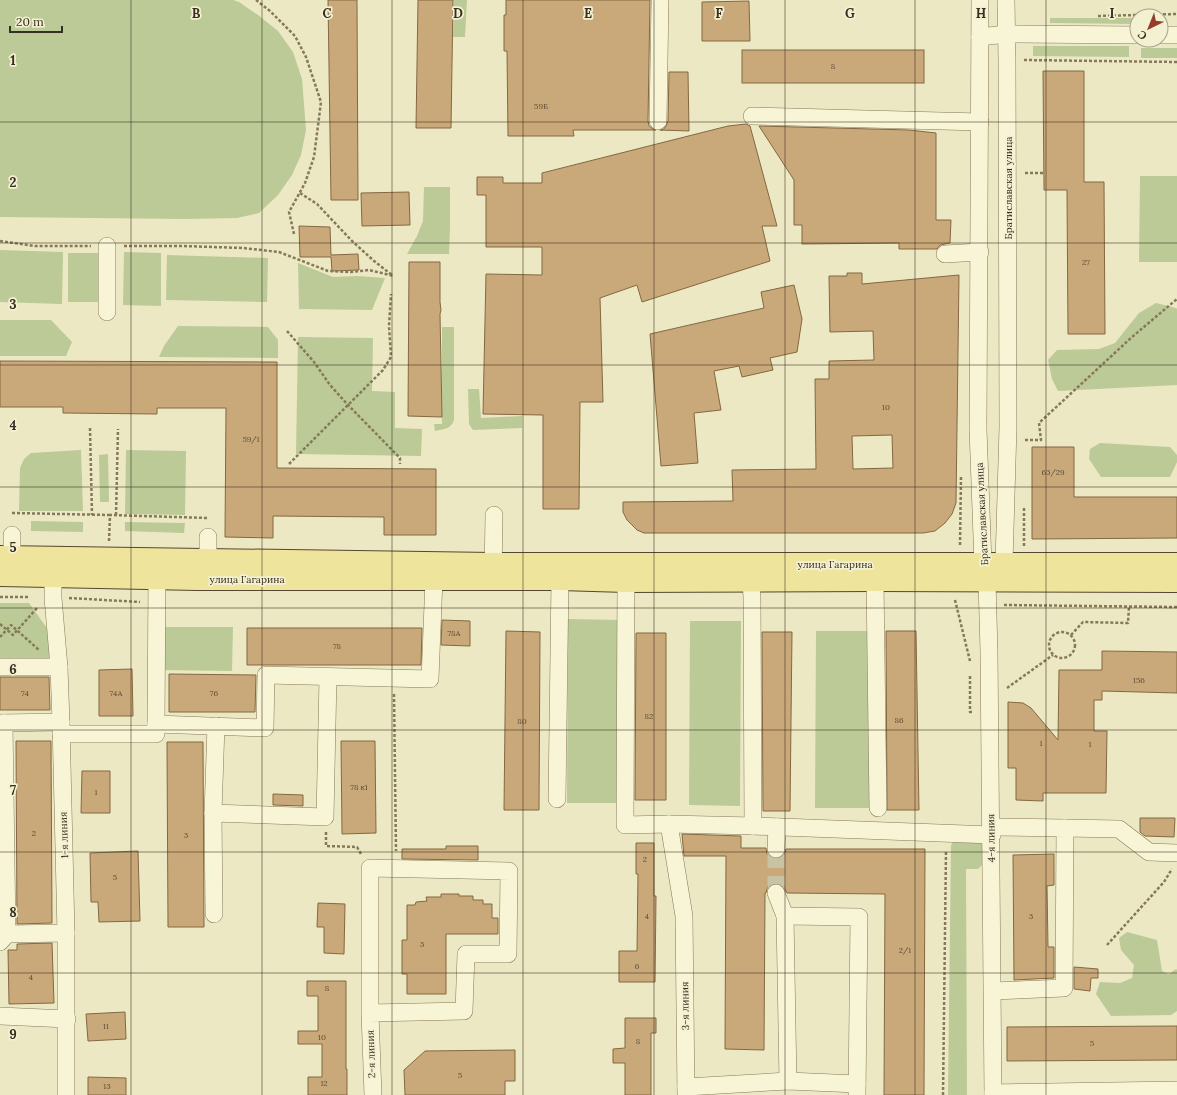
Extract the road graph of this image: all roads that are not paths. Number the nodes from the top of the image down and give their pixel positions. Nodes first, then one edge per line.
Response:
1 (660, 0) edge
2 (980, 0) edge
3 (1006, 0) edge
4 (1006, 34) junction
5 (1129, 35) edge
6 (980, 37) junction
7 (752, 116) dead end
8 (658, 121) dead end
9 (980, 122) junction
10 (107, 246) road end
11 (980, 252) junction
12 (945, 254) dead end
13 (108, 312) dead end
14 (494, 515) dead end
15 (12, 535) dead end
16 (208, 537) dead end
17 (6, 557) edge
18 (208, 560) junction
19 (1177, 564) edge
20 (992, 569) junction
21 (493, 572) junction
22 (0, 575) edge
23 (53, 576) junction
24 (157, 578) junction
25 (560, 579) junction
26 (434, 580) junction
27 (752, 580) junction
28 (875, 580) junction
29 (626, 581) junction
30 (1177, 581) edge
31 (0, 667) edge
32 (59, 667) junction
33 (328, 677) junction
34 (2, 723) edge
35 (156, 724) junction
36 (216, 726) junction
37 (61, 728) junction
38 (558, 799) dead end
39 (878, 808) dead end
40 (213, 813) junction
41 (670, 824) junction
42 (753, 826) junction
43 (776, 827) junction
44 (1065, 828) junction
45 (991, 831) junction
46 (776, 848) tunnel mouth
47 (1175, 861) edge
48 (776, 893) tunnel mouth
49 (214, 914) dead end
50 (785, 916) junction
51 (66, 933) junction
52 (3, 938) edge
53 (993, 991) junction
54 (370, 1013) junction
55 (0, 1016) edge
56 (67, 1019) junction
57 (788, 1081) junction
58 (857, 1089) edge
59 (722, 1090) edge
60 (1177, 1090) edge
61 (686, 1091) edge
62 (993, 1094) edge
63 (66, 1095) edge
64 (372, 1095) edge

1 - 8 street
2 - 6 street, Братиславская улица
3 - 4 street, Братиславская улица
4 - 5 street
4 - 6 street
4 - 20 street, Братиславская улица
6 - 9 street, Братиславская улица
7 - 9 street
9 - 11 street, Братиславская улица
10 - 13 street
11 - 12 street
11 - 20 street, Братиславская улица
14 - 21 street
15 - 17 street
16 - 18 street
17 - 18 main road, улица Гагарина
18 - 21 main road, улица Гагарина
19 - 20 main road, улица Гагарина
20 - 21 main road, улица Гагарина
20 - 28 main road, улица Гагарина
20 - 30 main road, улица Гагарина
20 - 45 street, 4-я линия
21 - 25 main road, улица Гагарина
21 - 26 main road, улица Гагарина
22 - 23 main road, улица Гагарина
23 - 24 main road, улица Гагарина
23 - 32 street, 1-я линия
24 - 26 main road, улица Гагарина
24 - 35 street
25 - 29 main road, улица Гагарина
25 - 38 street
26 - 33 street
27 - 28 main road, улица Гагарина
27 - 29 main road, улица Гагарина
27 - 42 street
28 - 39 street
29 - 41 street
31 - 32 street
32 - 37 street, 1-я линия
33 - 36 street
33 - 40 street
34 - 37 street
34 - 52 street
35 - 36 street
35 - 37 street
36 - 40 street
37 - 51 street, 1-я линия
40 - 49 street
41 - 42 street
41 - 61 street, 3-я линия
42 - 43 street
43 - 45 street
43 - 46 street
44 - 45 street
44 - 47 street
44 - 53 street
45 - 53 street, 4-я линия
48 - 50 street
50 - 57 street
50 - 58 street
51 - 52 street
51 - 56 street, 1-я линия
53 - 62 street, 4-я линия
54 - 54 street, 2-я линия
54 - 64 street, 2-я линия
55 - 56 street
56 - 63 street, 1-я линия
57 - 58 street
57 - 59 street
59 - 61 street
60 - 62 street

